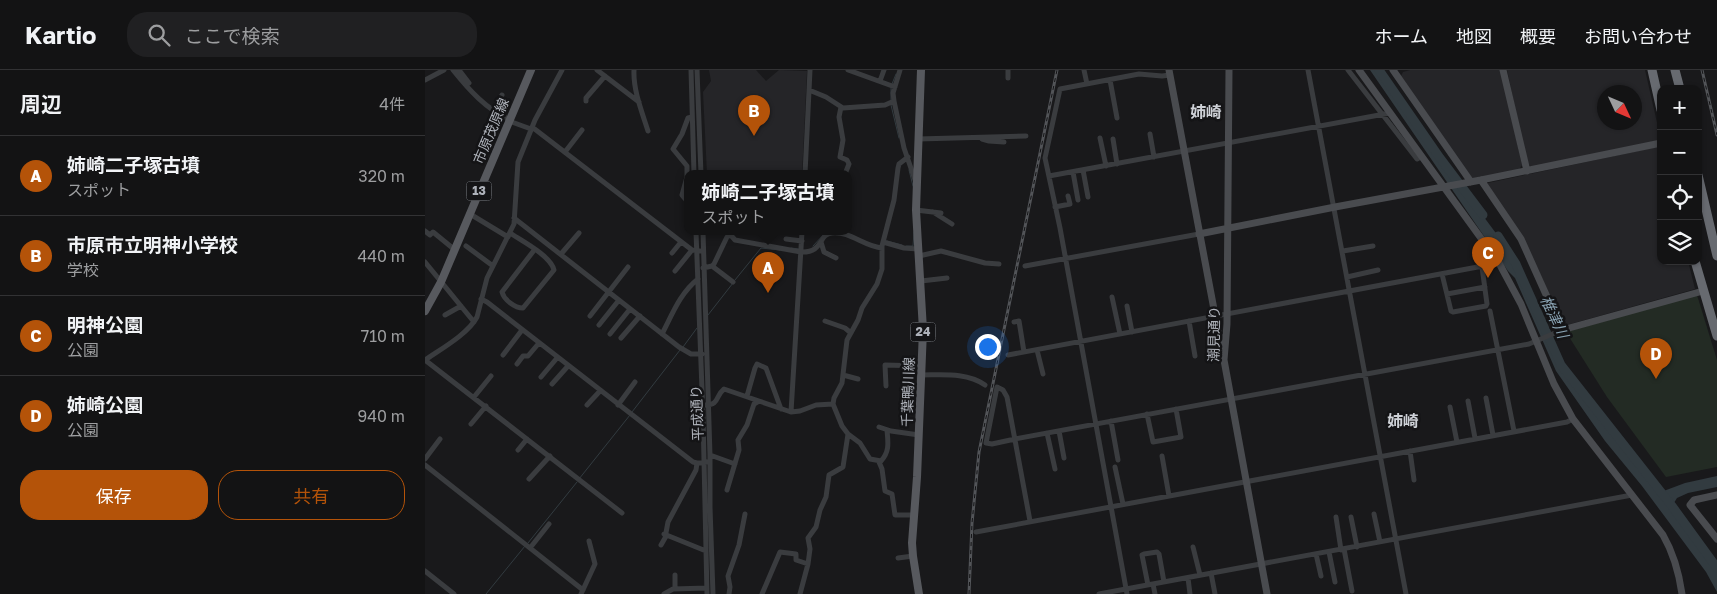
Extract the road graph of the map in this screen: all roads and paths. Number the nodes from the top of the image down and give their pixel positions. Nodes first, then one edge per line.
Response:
1 (444, 70) edge
2 (453, 70) edge
3 (459, 70) edge
4 (531, 70) edge
5 (562, 70) edge
6 (597, 70) edge
7 (634, 70) edge
8 (691, 70) edge
9 (697, 70) edge
10 (810, 70) edge
11 (848, 70) edge
12 (884, 70) edge
13 (900, 70) edge
14 (921, 70) edge
15 (1008, 70) edge
16 (1084, 70) edge
17 (1120, 70) edge
18 (1229, 70) edge
19 (1308, 70) edge
20 (1348, 70) edge
21 (1359, 70) edge
22 (1395, 70) edge
23 (1503, 70) edge
24 (1652, 70) edge
25 (1675, 70) edge
26 (1169, 72) edge
27 (605, 76) junction
28 (1364, 77) junction
29 (1008, 78) dead end
30 (1121, 78) junction
31 (425, 80) edge
32 (1110, 80) junction
33 (881, 82) junction
34 (1357, 82) junction
35 (469, 83) dead end
36 (1087, 84) junction
37 (1679, 85) edge
38 (895, 86) junction
39 (809, 90) junction
40 (1657, 92) edge
41 (501, 95) dead end
42 (587, 101) dead end
43 (894, 101) junction
44 (639, 102) junction
45 (841, 108) junction
46 (493, 111) junction
47 (1387, 114) junction
48 (692, 117) junction
49 (1117, 118) dead end
50 (510, 120) junction
51 (1319, 127) junction
52 (532, 128) junction
53 (582, 130) dead end
54 (648, 131) dead end
55 (1150, 134) dead end
56 (1026, 136) dead end
57 (978, 137) junction
58 (1100, 138) dead end
59 (918, 139) junction
60 (1113, 139) dead end
61 (1004, 142) dead end
62 (1228, 143) junction
63 (1657, 144) edge
64 (565, 152) junction
65 (1183, 152) junction
66 (908, 156) junction
67 (1154, 157) junction
68 (1117, 164) junction
69 (1106, 166) junction
70 (687, 170) edge
71 (694, 170) edge
72 (701, 170) edge
73 (805, 170) edge
74 (847, 170) edge
75 (1083, 170) junction
76 (1527, 171) junction
77 (1073, 172) junction
78 (1049, 176) junction
79 (1481, 180) junction
80 (1467, 183) junction
81 (917, 185) junction
82 (1447, 187) junction
83 (1702, 192) edge
84 (1068, 196) dead end
85 (1089, 197) dead end
86 (1078, 200) dead end
87 (1055, 207) junction
88 (1335, 207) junction
89 (916, 210) junction
90 (933, 212) junction
91 (941, 213) dead end
92 (470, 214) junction
93 (514, 218) junction
94 (953, 224) dead end
95 (1227, 228) junction
96 (425, 231) edge
97 (579, 233) dead end
98 (1199, 234) junction
99 (509, 235) junction
100 (696, 235) edge
101 (702, 235) edge
102 (728, 235) edge
103 (730, 235) edge
104 (802, 235) edge
105 (827, 235) edge
106 (843, 235) edge
107 (786, 238) dead end
108 (801, 241) junction
109 (681, 242) junction
110 (821, 242) junction
111 (883, 245) junction
112 (466, 246) dead end
113 (1373, 246) dead end
114 (535, 249) junction
115 (455, 250) junction
116 (697, 250) junction
117 (1343, 251) junction
118 (801, 252) junction
119 (672, 253) dead end
120 (919, 253) junction
121 (561, 254) junction
122 (1717, 256) edge
123 (837, 258) dead end
124 (1065, 259) junction
125 (425, 262) edge
126 (1499, 263) junction
127 (999, 264) dead end
128 (1696, 265) edge
129 (493, 266) junction
130 (712, 266) junction
131 (1025, 266) dead end
132 (628, 267) dead end
133 (1482, 267) junction
134 (703, 268) junction
135 (1378, 270) dead end
136 (675, 271) dead end
137 (1442, 274) junction
138 (1347, 277) junction
139 (947, 278) dead end
140 (698, 279) junction
141 (921, 280) junction
142 (441, 282) junction
143 (733, 282) dead end
144 (1485, 287) junction
145 (1703, 290) junction
146 (608, 291) junction
147 (1350, 291) junction
148 (1447, 294) junction
149 (1113, 297) dead end
150 (481, 299) junction
151 (619, 300) junction
152 (461, 306) junction
153 (1127, 306) dead end
154 (630, 309) junction
155 (425, 311) edge
156 (1490, 311) dead end
157 (445, 315) dead end
158 (1227, 315) junction
159 (589, 316) dead end
160 (640, 316) junction
161 (1215, 317) junction
162 (825, 321) dead end
163 (1189, 321) junction
164 (474, 322) junction
165 (1014, 322) dead end
166 (599, 325) dead end
167 (522, 330) junction
168 (1560, 330) junction
169 (1132, 332) junction
170 (851, 333) junction
171 (610, 334) dead end
172 (662, 334) junction
173 (1119, 334) junction
174 (1717, 336) edge
175 (621, 338) dead end
176 (1081, 341) junction
177 (1537, 341) junction
178 (539, 344) junction
179 (1037, 350) junction
180 (1498, 350) junction
181 (1024, 352) junction
182 (703, 354) junction
183 (503, 355) dead end
184 (1008, 355) dead end
185 (1195, 356) dead end
186 (557, 358) junction
187 (425, 360) edge
188 (1224, 360) junction
189 (517, 364) dead end
190 (567, 366) junction
191 (921, 366) junction
192 (1043, 374) dead end
193 (1365, 374) junction
194 (843, 375) junction
195 (921, 375) junction
196 (491, 376) dead end
197 (541, 378) dead end
198 (858, 379) dead end
199 (635, 382) dead end
200 (552, 384) dead end
201 (985, 385) dead end
202 (886, 386) dead end
203 (600, 391) junction
204 (747, 396) junction
205 (474, 397) junction
206 (1486, 398) dead end
207 (1230, 399) junction
208 (759, 401) junction
209 (1468, 401) dead end
210 (833, 404) junction
211 (587, 405) dead end
212 (618, 405) junction
213 (706, 405) junction
214 (486, 406) junction
215 (1450, 407) dead end
216 (781, 409) junction
217 (1176, 409) junction
218 (791, 412) junction
219 (1147, 414) junction
220 (1573, 420) junction
221 (1111, 421) junction
222 (471, 424) dead end
223 (1095, 424) junction
224 (879, 427) dead end
225 (887, 430) junction
226 (1059, 431) junction
227 (1513, 431) junction
228 (1047, 433) junction
229 (848, 434) junction
230 (919, 435) junction
231 (1493, 435) junction
232 (1475, 438) junction
233 (440, 439) dead end
234 (527, 439) junction
235 (1015, 439) junction
236 (1457, 442) junction
237 (517, 450) dead end
238 (1410, 451) junction
239 (549, 456) junction
240 (1162, 456) dead end
241 (1380, 456) junction
242 (1063, 458) dead end
243 (425, 459) edge
244 (708, 460) junction
245 (1118, 460) dead end
246 (879, 462) junction
247 (697, 463) junction
248 (735, 464) junction
249 (425, 465) edge
250 (1115, 467) dead end
251 (1055, 469) dead end
252 (529, 479) dead end
253 (1414, 480) dead end
254 (1246, 481) junction
255 (727, 490) dead end
256 (1632, 495) junction
257 (1169, 496) junction
258 (1717, 496) edge
259 (1123, 504) junction
260 (1111, 506) junction
261 (622, 513) dead end
262 (745, 514) dead end
263 (1374, 514) dead end
264 (914, 515) junction
265 (1336, 517) dead end
266 (1351, 517) dead end
267 (1030, 521) junction
268 (549, 524) dead end
269 (976, 532) dead end
270 (664, 534) junction
271 (1395, 539) junction
272 (1717, 539) edge
273 (589, 541) dead end
274 (1380, 542) junction
275 (661, 545) dead end
276 (1357, 546) junction
277 (1193, 547) dead end
278 (530, 548) junction
279 (1342, 549) junction
280 (706, 551) junction
281 (1329, 552) junction
282 (1316, 554) junction
283 (913, 556) junction
284 (898, 558) dead end
285 (808, 564) junction
286 (1261, 564) junction
287 (425, 571) edge
288 (1211, 573) junction
289 (675, 575) dead end
290 (1200, 575) junction
291 (1321, 576) dead end
292 (1187, 578) junction
293 (1164, 582) junction
294 (1335, 582) dead end
295 (1150, 584) junction
296 (675, 589) junction
297 (707, 591) edge
298 (1127, 591) edge
299 (1351, 591) dead end
300 (582, 592) edge
301 (454, 594) edge
302 (664, 594) edge
303 (713, 594) edge
304 (729, 594) edge
305 (762, 594) edge
306 (800, 594) edge
307 (919, 594) edge
308 (1099, 594) edge
309 (1155, 594) edge
310 (1190, 594) edge
311 (1215, 594) edge
312 (1267, 594) edge
313 (1405, 594) edge
314 (1683, 594) edge

1 - 31 street
2 - 46 street
3 - 35 street
4 - 50 main road, 市原茂原線 / 13
5 - 52 street
6 - 27 street
7 - 44 street
8 - 48 street
9 - 72 street
10 - 39 street
11 - 33 street
12 - 33 street
13 - 38 street
14 - 59 main road, 千葉鴨川線 / 24
15 - 29 street
16 - 36 street
17 - 30 street
18 - 62 street, 潮見通り
19 - 51 street
20 - 34 street
21 - 28 street
22 - 80 street
23 - 76 street
24 - 40 highway
25 - 37 highway
26 - 30 street
26 - 65 street
27 - 42 street
27 - 44 street
28 - 34 street
28 - 47 street
30 - 32 street
32 - 36 street
32 - 49 street
33 - 38 street
34 - 47 street
36 - 78 street
38 - 43 street
39 - 45 street
39 - 73 street
41 - 46 street
43 - 45 street
43 - 66 street
44 - 54 street
45 - 74 street
46 - 50 street
47 - 51 street
47 - 82 street
48 - 70 street
48 - 71 street
50 - 52 street
50 - 92 main road, 市原茂原線 / 13
51 - 62 street
51 - 88 street
52 - 64 street
52 - 93 street
53 - 64 street
55 - 67 street
56 - 57 street
57 - 59 street
57 - 61 street
58 - 69 street
59 - 81 main road, 千葉鴨川線 / 24
60 - 68 street
62 - 65 street
62 - 95 street, 潮見通り
63 - 76 street
64 - 109 street
65 - 67 street
65 - 98 street
66 - 81 street
66 - 111 street
67 - 68 street
68 - 69 street
69 - 75 street
75 - 77 street
75 - 85 street
76 - 79 street
77 - 78 street
77 - 86 street
78 - 87 street
79 - 80 street
79 - 168 street
80 - 82 street
81 - 89 main road, 千葉鴨川線 / 24
82 - 88 street
82 - 126 street
83 - 122 highway
84 - 87 street
87 - 124 street
88 - 95 street
88 - 117 street
89 - 90 street
89 - 120 main road, 千葉鴨川線 / 24
90 - 91 street
90 - 94 street
92 - 99 street
92 - 115 main road, 市原茂原線 / 13
93 - 99 street
93 - 121 street
95 - 98 street
95 - 158 street, 潮見通り
96 - 115 street
97 - 121 street
98 - 124 street
98 - 161 street
99 - 114 street
99 - 129 street
100 - 116 street, 平成通り
101 - 116 street, 平成通り
102 - 130 street
103 - 118 street
104 - 108 street
105 - 110 street
106 - 111 street
107 - 108 street
108 - 118 street
109 - 116 street
109 - 119 street
110 - 118 street
110 - 123 street
111 - 120 street
111 - 170 street
112 - 129 street
113 - 117 street
114 - 114 street
115 - 142 main road, 市原茂原線 / 13
116 - 134 street, 平成通り
116 - 136 street
116 - 140 street, 平成通り
117 - 138 street
118 - 218 street
120 - 127 street
120 - 141 main road, 千葉鴨川線 / 24
121 - 146 street
124 - 131 street
124 - 176 street
125 - 142 street
126 - 133 street
126 - 177 street
128 - 145 highway
129 - 150 street
130 - 134 street
130 - 143 street
132 - 146 street
133 - 137 street
133 - 144 street
134 - 182 street, 平成通り
135 - 138 street
137 - 147 street
137 - 148 street
138 - 147 street
139 - 141 street
140 - 172 street
140 - 182 street, 平成通り
141 - 191 main road, 千葉鴨川線 / 24
142 - 152 street
142 - 155 main road, 市原茂原線 / 13
144 - 148 street
144 - 148 street
145 - 168 street
145 - 174 highway
146 - 151 street
146 - 159 street
147 - 158 street
147 - 193 street
149 - 173 street
150 - 164 street
150 - 167 street
151 - 154 street
151 - 166 street
152 - 157 street
152 - 164 street
153 - 169 street
154 - 160 street
154 - 171 street
156 - 180 street
158 - 161 street
158 - 188 street, 潮見通り
160 - 172 street
160 - 175 street
161 - 163 street
161 - 188 street
162 - 170 street
163 - 169 street
163 - 185 street
164 - 187 street
165 - 181 street
167 - 178 street
167 - 183 street
168 - 177 street
169 - 173 street
170 - 194 street
172 - 182 street
173 - 176 street
176 - 179 street
176 - 223 street
177 - 180 street
177 - 220 street
178 - 186 street
178 - 189 street
179 - 181 street
179 - 192 street
180 - 193 street
180 - 227 street
181 - 184 street
182 - 213 street, 平成通り
186 - 190 street
186 - 197 street
187 - 205 street
188 - 207 street, 潮見通り
190 - 200 street
190 - 203 street
191 - 195 main road, 千葉鴨川線 / 24
191 - 202 street
193 - 207 street
193 - 241 street
194 - 198 street
194 - 210 street
195 - 201 street
195 - 230 main road, 千葉鴨川線 / 24
196 - 205 street
199 - 212 street
203 - 211 street
203 - 212 street
204 - 208 street
204 - 213 street
204 - 216 street
205 - 214 street
206 - 231 street
207 - 217 street
207 - 254 street, 潮見通り
208 - 216 street
208 - 248 street
209 - 232 street
210 - 218 street
210 - 229 street
212 - 247 street
213 - 244 street, 平成通り
213 - 244 street, 平成通り
214 - 222 street
214 - 234 street
215 - 236 street
216 - 218 street
217 - 219 street
217 - 219 street
219 - 221 street
220 - 227 street
220 - 256 street
221 - 223 street
221 - 245 street
223 - 226 street
223 - 260 street
224 - 225 street
225 - 230 street
225 - 246 street
226 - 228 street
226 - 242 street
227 - 231 street
228 - 235 street
228 - 251 street
229 - 246 street
229 - 285 street
230 - 264 main road, 千葉鴨川線 / 24
231 - 232 street
232 - 236 street
233 - 243 street
234 - 237 street
234 - 239 street
235 - 235 street
235 - 267 street
236 - 238 street
238 - 241 street
238 - 253 street
239 - 252 street
239 - 261 street
240 - 257 street
241 - 254 street
241 - 271 street
244 - 247 street
244 - 248 street
244 - 280 street, 平成通り
244 - 303 street, 平成通り
246 - 264 street
247 - 270 street
248 - 255 street
249 - 278 street
250 - 259 street
254 - 257 street
254 - 286 street, 潮見通り
256 - 271 street
256 - 314 street
257 - 259 street
258 - 272 street
259 - 260 street
260 - 267 street
260 - 298 street
262 - 304 street
263 - 274 street
264 - 283 main road, 千葉鴨川線 / 24
265 - 279 street
266 - 276 street
267 - 269 street
268 - 278 street
270 - 275 street
270 - 280 street
271 - 274 street
271 - 313 street
273 - 300 street
274 - 276 street
276 - 279 street
277 - 290 street
278 - 300 street
279 - 281 street
279 - 299 street
280 - 297 street, 平成通り
281 - 282 street
281 - 294 street
282 - 286 street
282 - 291 street
283 - 284 street
283 - 307 main road, 千葉鴨川線 / 24
285 - 305 street
285 - 306 street
286 - 288 street
286 - 312 street, 潮見通り
287 - 301 street
288 - 290 street
288 - 311 street
289 - 296 street
290 - 292 street
292 - 293 street
292 - 310 street
293 - 295 street
293 - 295 street
295 - 298 street
295 - 309 street
296 - 297 street
296 - 302 street
298 - 308 street

